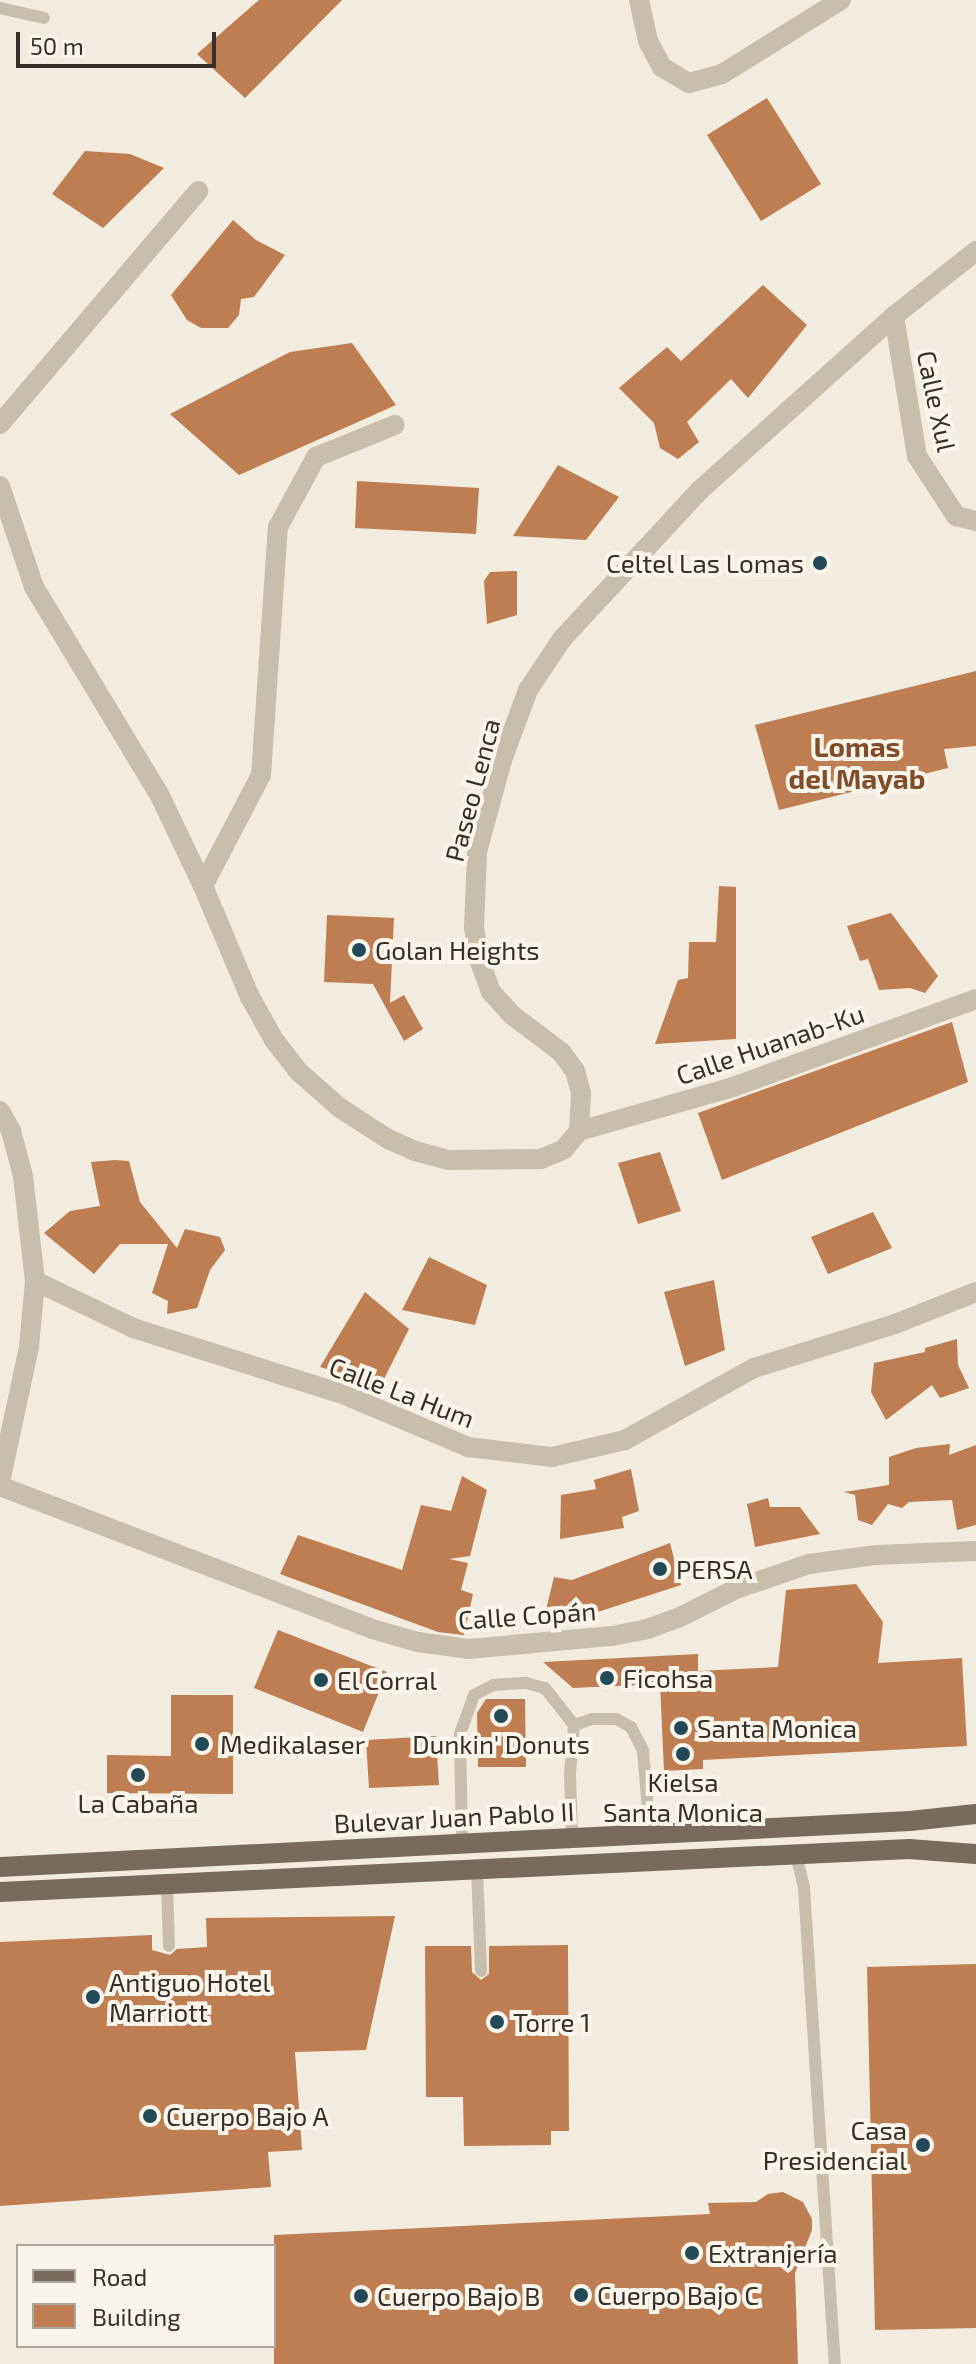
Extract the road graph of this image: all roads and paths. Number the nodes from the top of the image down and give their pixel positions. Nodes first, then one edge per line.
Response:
1 (639, 0) edge
2 (841, 0) edge
3 (0, 8) edge
4 (44, 18) dead end
5 (198, 191) dead end
6 (976, 251) edge
7 (894, 316) junction
8 (0, 424) edge
9 (395, 425) dead end
10 (0, 486) edge
11 (976, 521) edge
12 (203, 886) junction
13 (976, 999) edge
14 (0, 1111) edge
15 (579, 1131) junction
16 (35, 1281) junction
17 (976, 1292) edge
18 (0, 1484) edge
19 (976, 1551) edge
20 (574, 1725) junction
21 (976, 1814) edge
22 (910, 1821) junction
23 (976, 1825) edge
24 (650, 1833) junction
25 (572, 1837) junction
26 (976, 1841) edge
27 (462, 1843) junction
28 (909, 1849) junction
29 (976, 1854) edge
30 (796, 1855) junction
31 (0, 1867) edge
32 (477, 1870) junction
33 (167, 1884) junction
34 (0, 1892) edge
35 (169, 1946) dead end
36 (481, 1971) dead end
37 (835, 2364) edge

1 - 2 street
3 - 4 lane
5 - 8 street
6 - 7 street, Paseo Lenca
7 - 11 street, Calle Xul
7 - 15 street, Paseo Lenca
9 - 12 street
10 - 12 street
12 - 15 street
13 - 15 street, Calle Huanab-Ku
14 - 16 street
16 - 17 street, Calle La Hum
16 - 18 street
18 - 19 street, Calle Copán
20 - 24 lane
20 - 25 lane
20 - 27 lane
21 - 22 main road, Bulevar Juan Pablo II
22 - 23 main road, Bulevar Juan Pablo II
22 - 24 main road, Bulevar Juan Pablo II
24 - 25 main road, Bulevar Juan Pablo II
25 - 27 main road, Bulevar Juan Pablo II
26 - 28 main road, Bulevar Juan Pablo II
27 - 31 main road, Bulevar Juan Pablo II
28 - 29 main road, Bulevar Juan Pablo II
28 - 30 main road, Bulevar Juan Pablo II
30 - 32 main road, Bulevar Juan Pablo II
30 - 37 lane
32 - 33 main road, Bulevar Juan Pablo II
32 - 36 lane
33 - 34 main road, Bulevar Juan Pablo II
33 - 35 lane

